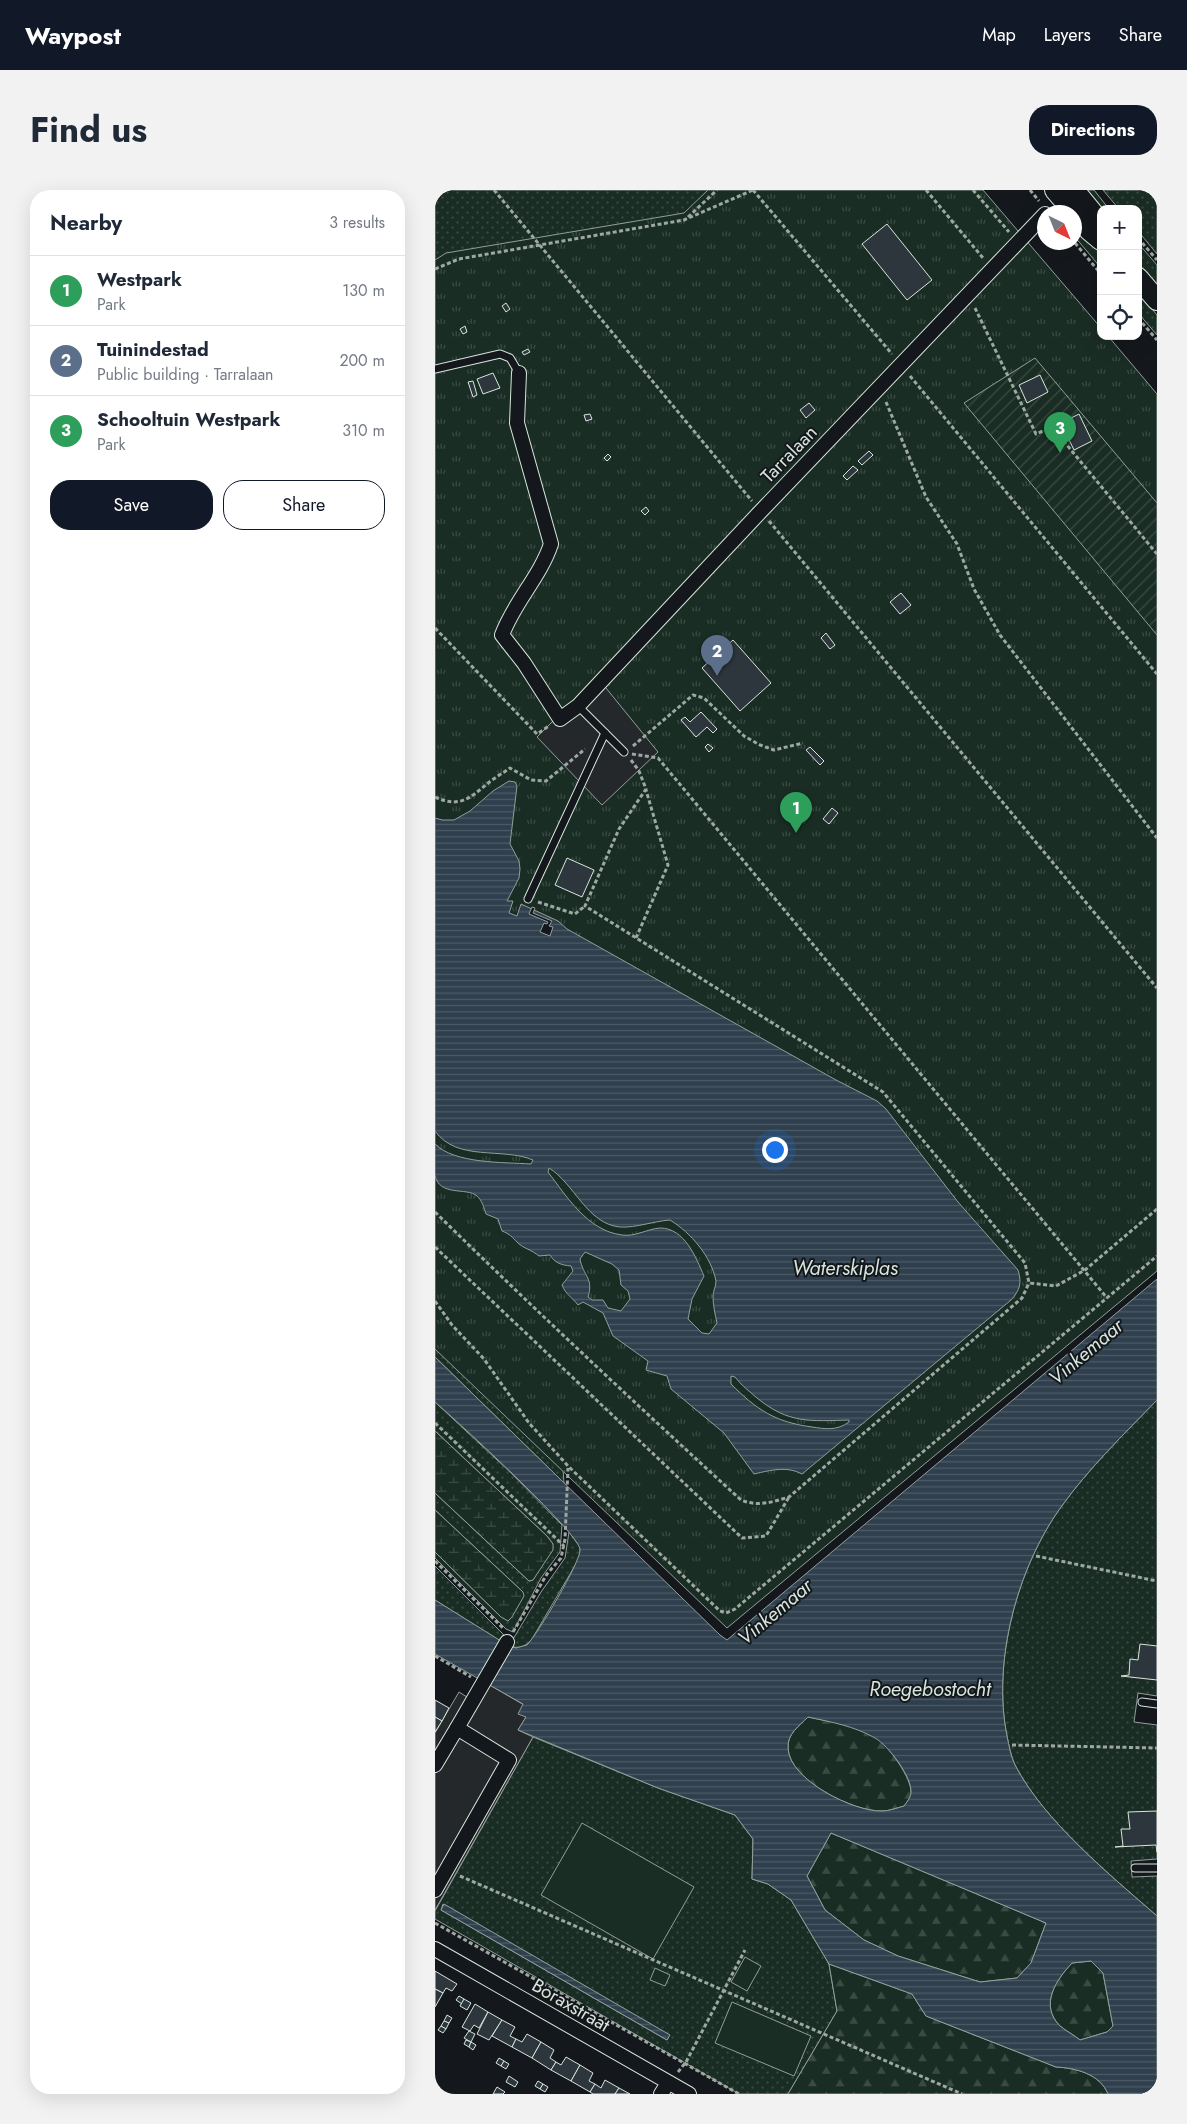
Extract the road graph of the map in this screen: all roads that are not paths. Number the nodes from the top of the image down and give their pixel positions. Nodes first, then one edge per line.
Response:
1 (1064, 192) edge
2 (1052, 205) edge
3 (1070, 205) edge
4 (1097, 220) edge
5 (1037, 221) edge
6 (1082, 222) edge
7 (1097, 237) edge
8 (1142, 283) edge
9 (1157, 300) edge
10 (435, 369) edge
11 (519, 373) joint
12 (578, 706) junction
13 (605, 733) junction
14 (624, 752) road end
15 (528, 898) road end
16 (507, 1642) dead end
17 (1142, 1702) dead end
18 (1157, 1704) edge
19 (457, 1728) junction
20 (435, 1765) edge
21 (1135, 1868) dead end
22 (1157, 1868) edge
23 (435, 1890) edge
24 (435, 1949) edge
25 (665, 2088) edge
26 (689, 2094) edge

1 - 2 street, Tarralaan
1 - 3 main road
1 - 4 main road
5 - 12 street, Tarralaan
6 - 7 main road
8 - 9 main road
10 - 11 lane
11 - 12 street, Tarralaan
12 - 13 lane
13 - 14 lane
13 - 15 lane
16 - 19 street
17 - 18 lane
19 - 20 street
19 - 23 street
21 - 22 lane
24 - 25 street, Boraxstraat
25 - 26 street, Boraxstraat

